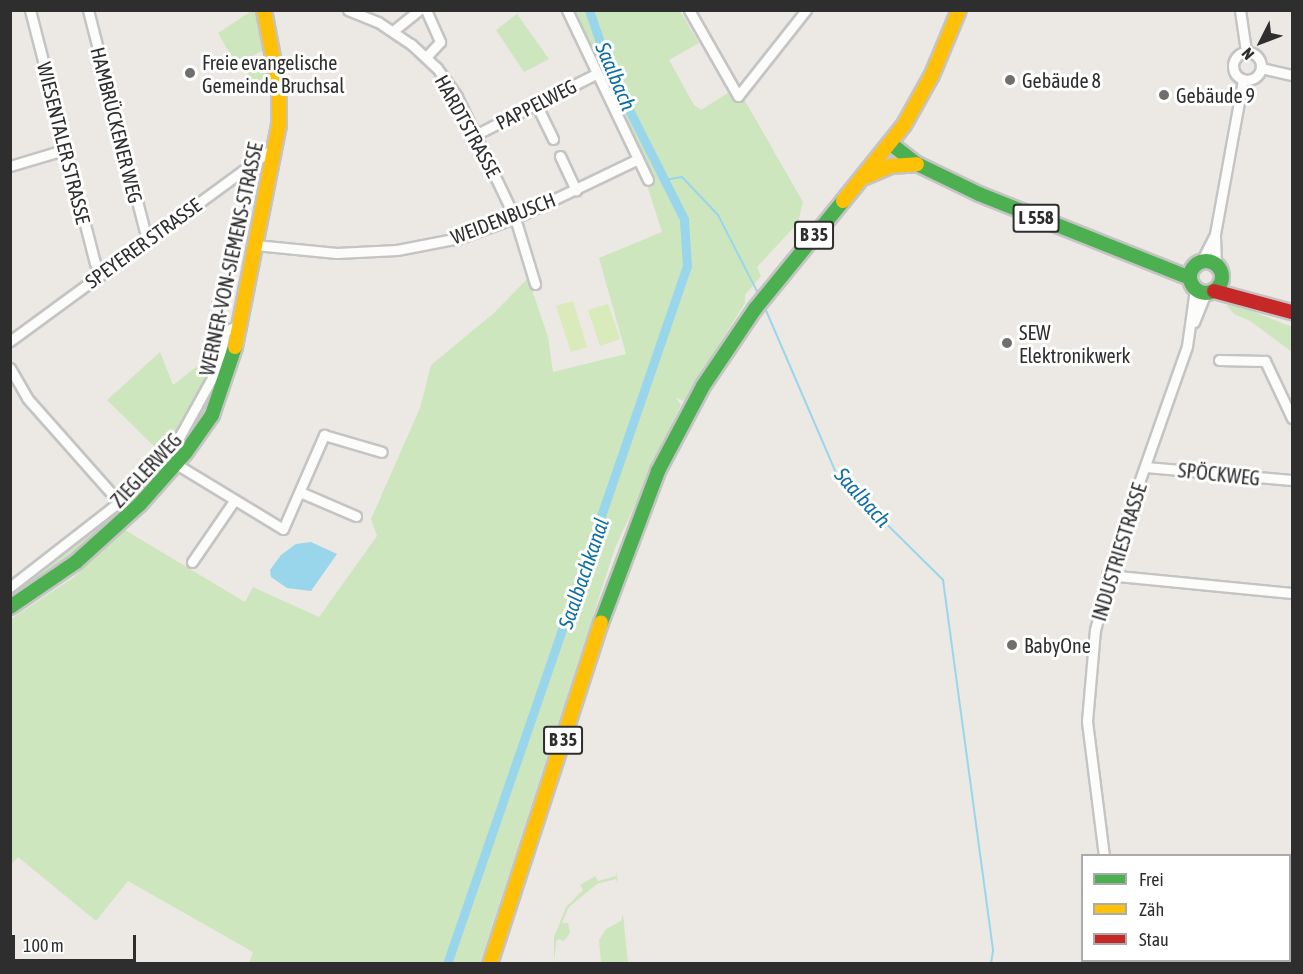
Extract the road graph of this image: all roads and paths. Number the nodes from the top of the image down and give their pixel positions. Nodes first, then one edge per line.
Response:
1 (30, 10) edge
2 (88, 10) edge
3 (264, 10) edge
4 (348, 10) edge
5 (419, 10) edge
6 (426, 10) edge
7 (567, 10) edge
8 (689, 10) edge
9 (806, 10) edge
10 (959, 10) edge
11 (1240, 10) edge
12 (393, 32) junction
13 (1246, 51) junction
14 (426, 57) junction
15 (1261, 68) junction
16 (596, 75) junction
17 (1293, 75) edge
18 (1243, 80) junction
19 (536, 104) junction
20 (477, 135) junction
21 (553, 139) dead end
22 (891, 144) junction
23 (276, 145) junction
24 (67, 149) junction
25 (560, 156) dead end
26 (636, 160) junction
27 (917, 164) junction
28 (10, 166) edge
29 (863, 177) junction
30 (648, 180) dead end
31 (576, 190) junction
32 (515, 218) junction
33 (1215, 234) junction
34 (147, 239) junction
35 (255, 245) junction
36 (1216, 265) joint
37 (101, 274) junction
38 (1203, 280) junction
39 (536, 284) dead end
40 (1293, 312) edge
41 (240, 325) junction
42 (10, 341) edge
43 (1219, 360) dead end
44 (10, 369) edge
45 (1293, 418) edge
46 (382, 452) dead end
47 (176, 464) junction
48 (1145, 467) junction
49 (1293, 480) edge
50 (300, 492) junction
51 (234, 501) junction
52 (119, 502) junction
53 (356, 516) dead end
54 (192, 562) dead end
55 (1107, 575) junction
56 (10, 587) edge
57 (1293, 593) edge
58 (10, 607) edge
59 (1104, 854) edge
60 (490, 963) edge

1 - 24 street, WIESENTALER STRASSE
2 - 34 street, HAMBRÜCKENER WEG
3 - 23 main road, WERNER-VON-SIEMENS-STRASSE
4 - 12 street, HARDTSTRASSE
5 - 12 street
6 - 14 street
7 - 16 street
8 - 9 street
10 - 22 main road, B 35
11 - 13 street
12 - 14 street, HARDTSTRASSE
13 - 15 street
13 - 18 street
14 - 20 street, HARDTSTRASSE
15 - 17 street
15 - 18 street
16 - 19 street, PAPPELWEG
16 - 26 street
18 - 33 street
19 - 20 street, PAPPELWEG
19 - 21 street
20 - 32 street, HARDTSTRASSE
22 - 27 main road, L 558
22 - 29 main road, B 35
23 - 34 street, SPEYERER STRASSE
23 - 35 main road, WERNER-VON-SIEMENS-STRASSE
24 - 28 street
24 - 37 street, WIESENTALER STRASSE
25 - 31 street
26 - 30 street
26 - 31 street, WEIDENBUSCH
27 - 29 main road, B 35
27 - 38 main road, L 558
29 - 60 main road, B 35
31 - 32 street, WEIDENBUSCH
32 - 35 street, WEIDENBUSCH
32 - 39 street, HARDTSTRASSE
33 - 36 street
33 - 38 street
34 - 37 street, SPEYERER STRASSE
35 - 41 main road, WERNER-VON-SIEMENS-STRASSE
36 - 38 main road
37 - 42 street, SPEYERER STRASSE
38 - 40 main road, L 558
38 - 48 street, INDUSTRIESTRASSE
41 - 47 main road, WERNER-VON-SIEMENS-STRASSE
41 - 52 street, ZIEGLERWEG
43 - 45 street
44 - 52 street
46 - 50 street
47 - 51 street
47 - 58 main road, WERNER-VON-SIEMENS-STRASSE
48 - 49 street, SPÖCKWEG
48 - 55 street, INDUSTRIESTRASSE
50 - 51 street
50 - 53 street
51 - 54 street
52 - 56 street, ZIEGLERWEG
55 - 57 street
55 - 59 street, INDUSTRIESTRASSE

